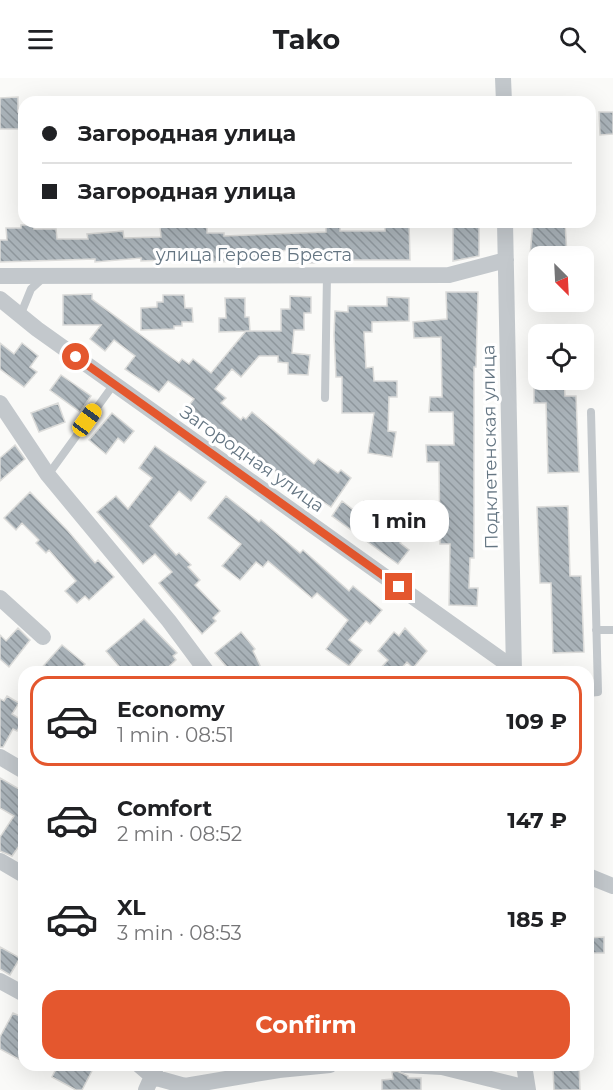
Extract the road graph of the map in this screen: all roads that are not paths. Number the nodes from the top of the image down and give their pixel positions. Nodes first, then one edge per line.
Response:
1 (503, 78) edge
2 (504, 96) edge
3 (506, 228) edge
4 (506, 260) junction
5 (327, 275) junction
6 (0, 276) edge
7 (44, 276) junction
8 (0, 299) edge
9 (20, 316) junction
10 (114, 384) junction
11 (325, 398) dead end
12 (0, 403) edge
13 (591, 412) dead end
14 (48, 475) junction
15 (0, 598) edge
16 (596, 630) junction
17 (613, 630) edge
18 (43, 637) dead end
19 (203, 666) edge
20 (508, 666) edge
21 (514, 666) edge
22 (594, 692) edge
23 (0, 757) edge
24 (18, 768) edge
25 (0, 861) edge
26 (18, 872) edge
27 (594, 878) edge
28 (613, 886) edge
29 (0, 981) edge
30 (18, 991) edge
31 (273, 1071) edge
32 (457, 1071) edge
33 (525, 1071) edge
34 (152, 1077) edge
35 (527, 1089) edge

1 - 2 street
3 - 4 street, Подклетенская улица
4 - 5 street, улица Героев Бреста
4 - 21 street, Подклетенская улица
5 - 7 street, улица Героев Бреста
5 - 11 lane
6 - 7 street, улица Героев Бреста
7 - 9 lane
8 - 9 street, Загородная улица
9 - 10 street, Загородная улица
10 - 14 lane
10 - 20 street, Загородная улица
12 - 14 street
13 - 16 lane
14 - 19 street
15 - 18 street
16 - 17 lane
16 - 22 lane
23 - 24 street
25 - 26 street
27 - 28 street
29 - 30 street
31 - 34 street
32 - 35 street
33 - 35 street

